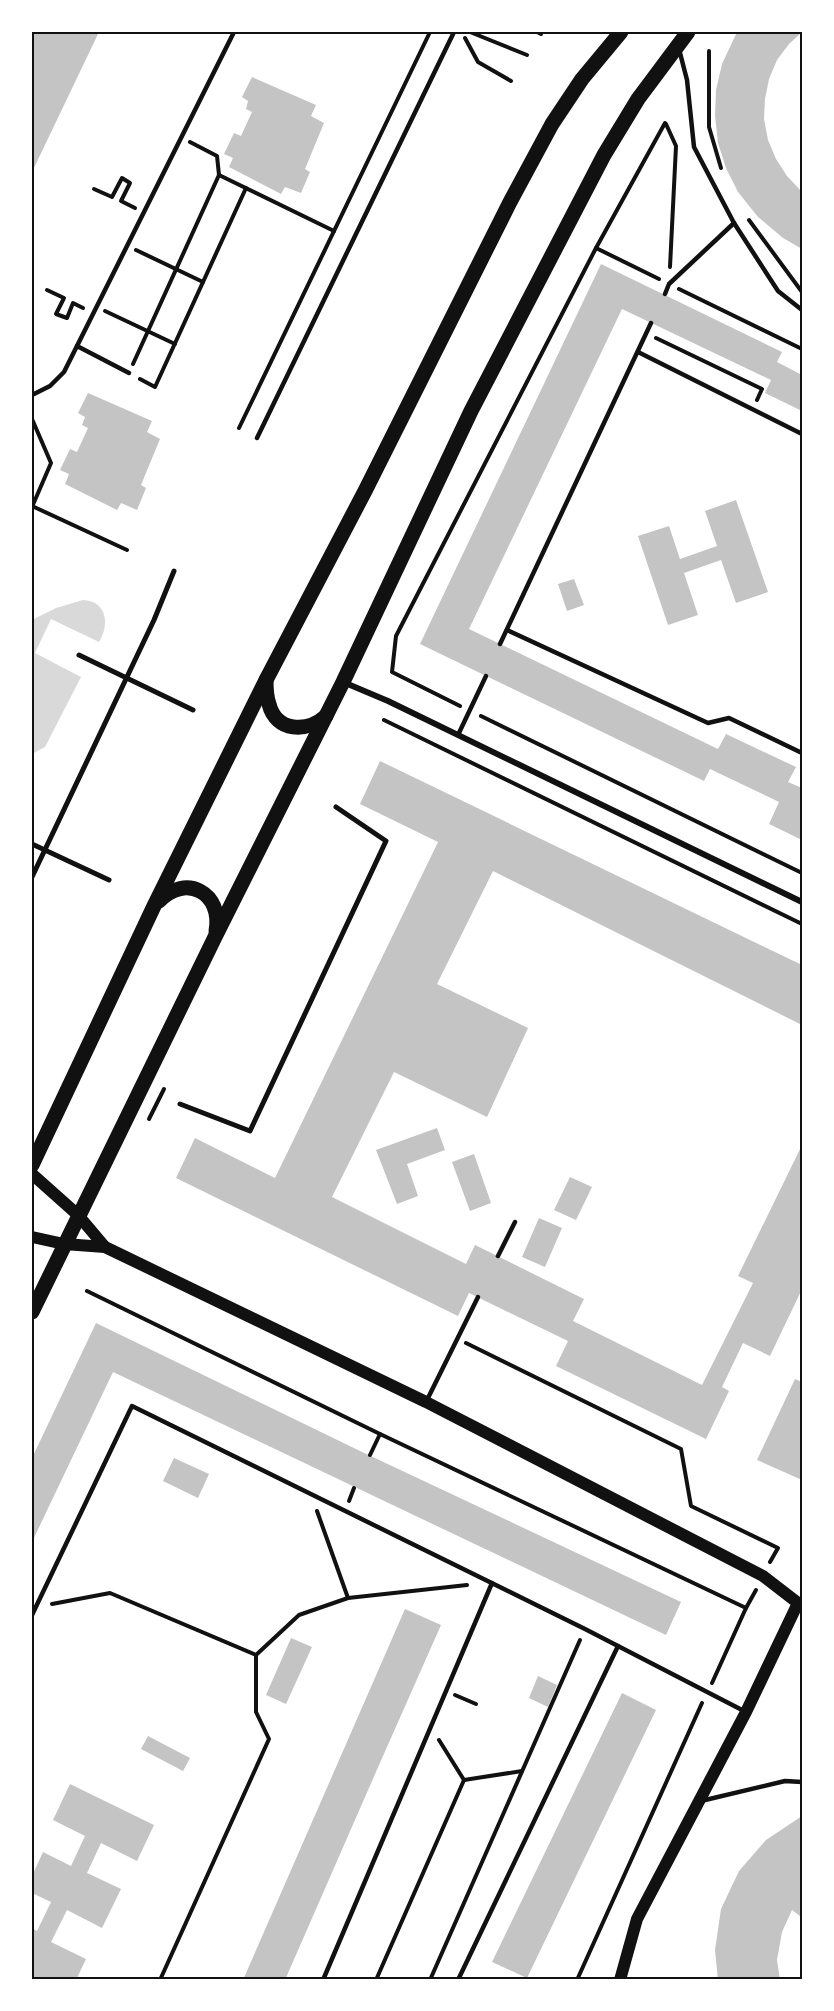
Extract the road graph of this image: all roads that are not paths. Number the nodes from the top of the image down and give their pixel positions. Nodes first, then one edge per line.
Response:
1 (234, 32) edge
2 (454, 32) edge
3 (621, 32) edge
4 (688, 32) edge
5 (678, 44) junction
6 (734, 223) junction
7 (665, 294) dead end
8 (802, 310) edge
9 (651, 323) dead end
10 (77, 346) junction
11 (639, 352) junction
12 (129, 373) road end
13 (32, 395) edge
14 (802, 434) edge
15 (256, 438) dead end
16 (174, 571) dead end
17 (507, 630) junction
18 (500, 644) dead end
19 (79, 655) dead end
20 (486, 676) dead end
21 (126, 679) junction
22 (266, 680) junction
23 (343, 682) junction
24 (193, 711) dead end
25 (327, 716) junction
26 (458, 735) junction
27 (802, 753) edge
28 (336, 807) dead end
29 (32, 844) edge
30 (45, 850) junction
31 (32, 877) edge
32 (109, 880) dead end
33 (802, 902) edge
34 (154, 906) junction
35 (215, 937) junction
36 (180, 1104) dead end
37 (32, 1165) edge
38 (32, 1174) edge
39 (78, 1215) junction
40 (515, 1222) dead end
41 (32, 1237) edge
42 (64, 1244) junction
43 (105, 1247) junction
44 (498, 1256) dead end
45 (478, 1297) dead end
46 (32, 1312) edge
47 (426, 1402) junction
48 (492, 1583) junction
49 (801, 1602) edge
50 (34, 1606) edge
51 (32, 1615) edge
52 (618, 1646) junction
53 (746, 1712) junction
54 (802, 1782) edge
55 (699, 1802) junction
56 (459, 1979) edge
57 (323, 1980) edge
58 (620, 1980) edge

1 - 10 lane
2 - 15 lane
3 - 22 main road
4 - 5 main road
5 - 6 lane
5 - 23 main road
6 - 7 lane
6 - 8 lane
9 - 11 lane
10 - 12 lane
10 - 13 lane
11 - 14 lane
11 - 17 lane
16 - 21 street
17 - 18 lane
17 - 27 lane
19 - 21 street
20 - 26 lane
21 - 24 street
21 - 30 street
22 - 25 main road
22 - 34 main road
23 - 25 main road
23 - 26 street
25 - 35 main road
26 - 33 street
28 - 36 street
29 - 30 street
30 - 31 street
30 - 32 street
34 - 35 main road
34 - 37 main road
35 - 39 main road
38 - 39 main road
39 - 42 main road
39 - 43 main road
40 - 44 lane
41 - 42 main road
42 - 43 main road
42 - 46 main road
43 - 47 main road
45 - 47 lane
47 - 49 main road
48 - 50 lane
48 - 52 lane
48 - 57 lane
49 - 53 main road
50 - 51 lane
52 - 53 lane
52 - 56 lane
53 - 55 main road
54 - 55 lane
55 - 58 main road

